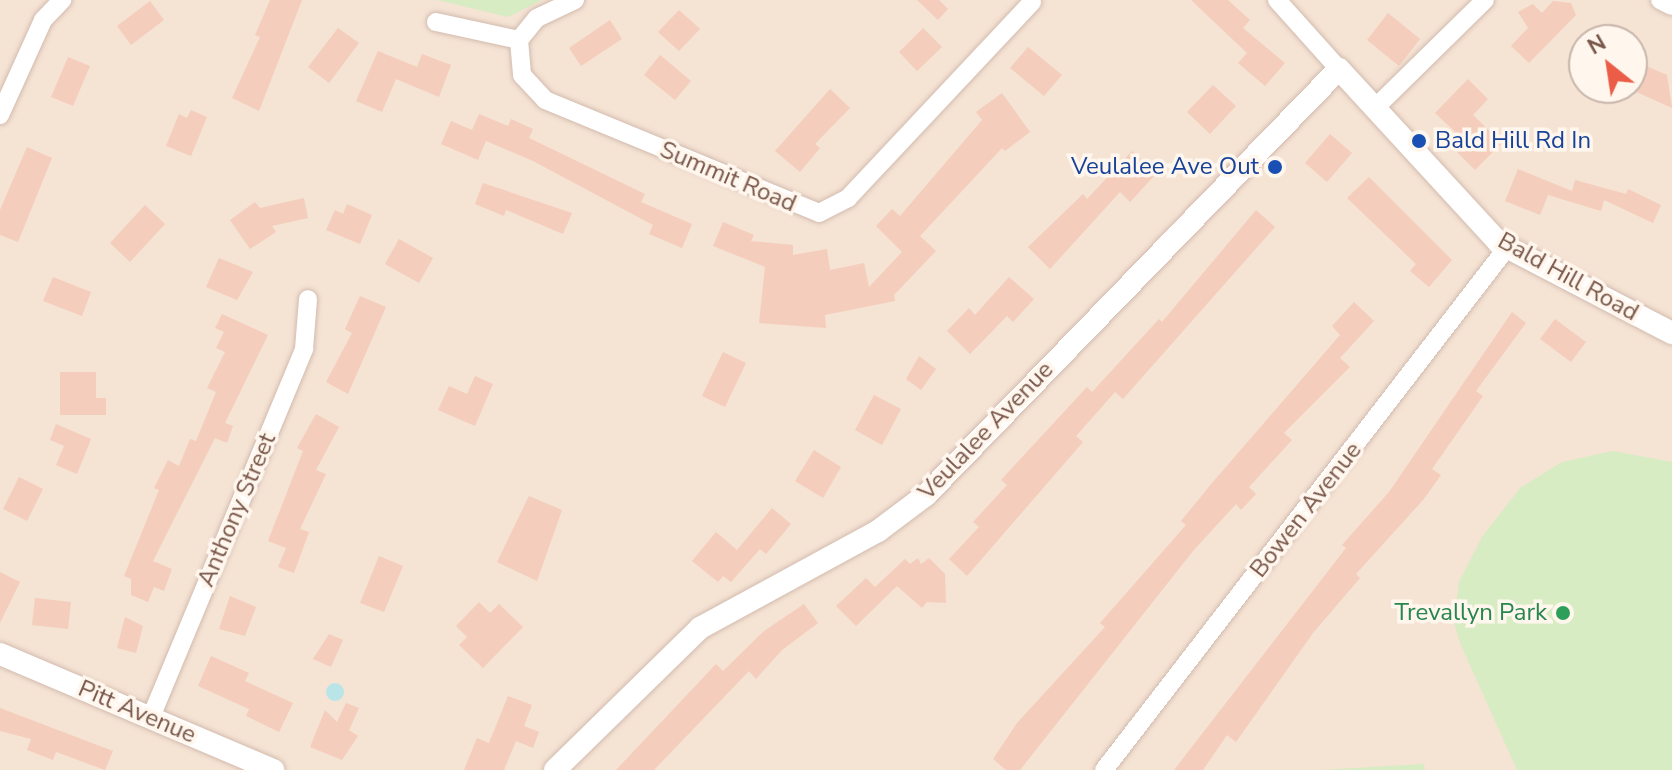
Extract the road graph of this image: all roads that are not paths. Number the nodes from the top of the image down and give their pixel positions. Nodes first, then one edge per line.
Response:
1 (62, 0) edge
2 (575, 0) edge
3 (1277, 0) edge
4 (1485, 0) edge
5 (1660, 0) edge
6 (1032, 2) dead end
7 (1672, 6) edge
8 (436, 22) dead end
9 (519, 40) junction
10 (1339, 69) junction
11 (1375, 108) junction
12 (0, 115) edge
13 (1506, 249) junction
14 (308, 299) dead end
15 (1672, 333) edge
16 (0, 654) edge
17 (151, 717) junction
18 (273, 770) edge
19 (555, 770) edge
20 (1104, 770) edge

1 - 12 street
2 - 9 street
3 - 10 street, Bald Hill Road
4 - 11 street
5 - 7 street
6 - 9 street, Summit Road
8 - 9 street
10 - 11 street, Bald Hill Road
10 - 19 street, Veulalee Avenue
11 - 13 street, Bald Hill Road
13 - 15 street, Bald Hill Road
13 - 20 street, Bowen Avenue
14 - 17 street, Anthony Street
16 - 17 street, Pitt Avenue
17 - 18 street, Pitt Avenue

